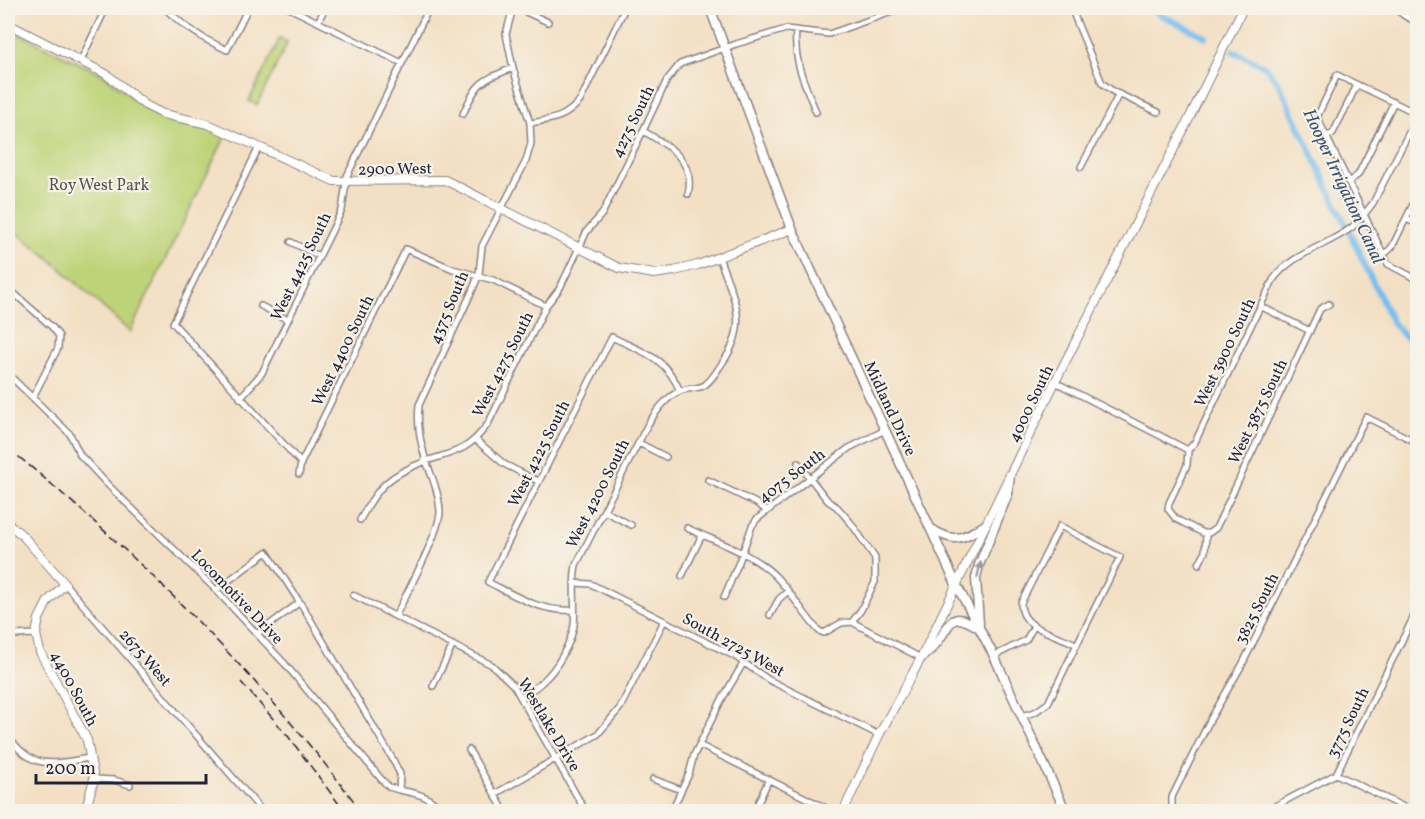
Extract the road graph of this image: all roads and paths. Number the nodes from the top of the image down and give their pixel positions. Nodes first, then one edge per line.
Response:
1 (106, 8) edge
2 (164, 8) edge
3 (248, 8) edge
4 (289, 8) edge
5 (325, 8) edge
6 (429, 8) edge
7 (515, 8) edge
8 (625, 8) edge
9 (710, 8) edge
10 (903, 8) edge
11 (1071, 8) edge
12 (1243, 8) edge
13 (1394, 8) edge
14 (318, 22) junction
15 (548, 22) dead end
16 (1418, 23) edge
17 (8, 24) edge
18 (796, 30) junction
19 (724, 48) junction
20 (81, 60) junction
21 (402, 63) junction
22 (513, 68) junction
23 (1357, 85) junction
24 (1119, 94) junction
25 (1394, 102) junction
26 (1158, 111) dead end
27 (816, 112) dead end
28 (463, 114) dead end
29 (1417, 116) edge
30 (530, 123) junction
31 (643, 131) junction
32 (1326, 137) junction
33 (259, 147) junction
34 (1081, 167) dead end
35 (1348, 182) junction
36 (345, 183) junction
37 (688, 194) dead end
38 (1418, 194) edge
39 (502, 208) junction
40 (1362, 218) junction
41 (1406, 219) junction
42 (1418, 224) edge
43 (792, 229) junction
44 (587, 231) joint
45 (291, 242) dead end
46 (579, 247) junction
47 (1383, 253) junction
48 (319, 256) junction
49 (719, 257) junction
50 (479, 274) junction
51 (1418, 280) edge
52 (8, 288) edge
53 (1329, 304) dead end
54 (261, 306) dead end
55 (546, 306) junction
56 (1260, 306) junction
57 (288, 320) junction
58 (1310, 332) junction
59 (8, 374) edge
60 (1055, 382) junction
61 (703, 386) junction
62 (680, 391) junction
63 (704, 393) dead end
64 (33, 397) junction
65 (240, 398) junction
66 (885, 430) junction
67 (476, 440) junction
68 (639, 443) junction
69 (1418, 443) edge
70 (1188, 450) junction
71 (666, 457) dead end
72 (426, 461) junction
73 (301, 463) junction
74 (798, 463) dead end
75 (300, 474) dead end
76 (1010, 474) junction
77 (809, 478) junction
78 (708, 480) dead end
79 (538, 481) junction
80 (765, 510) junction
81 (604, 511) junction
82 (360, 520) dead end
83 (8, 523) edge
84 (631, 525) dead end
85 (985, 525) junction
86 (930, 527) junction
87 (687, 528) dead end
88 (1209, 533) junction
89 (702, 535) junction
90 (743, 553) junction
91 (1200, 564) dead end
92 (682, 576) dead end
93 (574, 583) junction
94 (65, 584) junction
95 (956, 584) junction
96 (216, 590) junction
97 (787, 592) junction
98 (353, 595) dead end
99 (724, 597) dead end
100 (300, 602) junction
101 (1418, 608) edge
102 (574, 610) junction
103 (396, 615) junction
104 (770, 615) dead end
105 (664, 621) junction
106 (852, 622) junction
107 (1034, 626) junction
108 (979, 628) junction
109 (8, 632) edge
110 (36, 634) junction
111 (257, 634) junction
112 (453, 645) junction
113 (1077, 645) junction
114 (994, 656) junction
115 (921, 658) junction
116 (744, 662) junction
117 (433, 686) dead end
118 (520, 697) junction
119 (1022, 716) junction
120 (879, 735) junction
121 (8, 736) edge
122 (699, 745) junction
123 (469, 750) dead end
124 (91, 758) junction
125 (556, 758) junction
126 (1336, 774) junction
127 (94, 779) junction
128 (653, 779) dead end
129 (769, 779) junction
130 (130, 785) dead end
131 (399, 790) junction
132 (681, 790) junction
133 (495, 794) junction
134 (85, 812) edge
135 (263, 812) edge
136 (442, 812) edge
137 (505, 812) edge
138 (586, 812) edge
139 (671, 812) edge
140 (754, 812) edge
141 (834, 812) edge
142 (843, 812) edge
143 (1066, 812) edge
144 (1172, 812) edge
145 (1264, 812) edge
146 (1414, 812) edge

1 - 20 street
2 - 3 street
4 - 14 street
5 - 14 street
6 - 21 street, West 4425 South
7 - 15 street
7 - 22 street, 4375 South
8 - 30 street
9 - 19 main road, Midland Drive
10 - 18 street, 4275 South
11 - 24 street
12 - 60 street, 4000 South
13 - 16 street
14 - 21 street
17 - 20 street, 2900 West
18 - 19 street, 4275 South
18 - 27 street
19 - 31 street, 4275 South
19 - 43 main road, Midland Drive
20 - 33 street, 2900 West
21 - 36 street, West 4425 South
22 - 28 street
22 - 30 street, 4375 South
23 - 25 street
23 - 32 street
23 - 32 street
24 - 26 street
24 - 34 street
25 - 29 street
25 - 35 street
29 - 40 street
30 - 39 street, 4375 South
31 - 37 street
31 - 44 street, 4275 South
32 - 35 street
33 - 36 street, 2900 West
33 - 65 street
35 - 40 street
36 - 39 street, 2900 West
36 - 48 street, West 4425 South
38 - 41 street
39 - 46 street, 2900 West
39 - 50 street, 4375 South
40 - 47 street
40 - 56 street, West 3900 South
41 - 42 street
41 - 47 street
43 - 49 street, 2900 West
43 - 66 main road, Midland Drive
44 - 46 street, West 4275 South
45 - 48 street
46 - 49 street, 2900 West
46 - 55 street, West 4275 South
47 - 51 street
48 - 57 street, West 4425 South
49 - 61 street
50 - 55 street
50 - 72 street, 4375 South
50 - 73 street, West 4400 South
52 - 64 street
53 - 58 street, West 3875 South
54 - 57 street
55 - 67 street, West 4275 South
56 - 58 street
56 - 70 street, West 3900 South
57 - 65 street, West 4425 South
58 - 88 street, West 3875 South
59 - 64 street, Locomotive Drive
60 - 70 street
60 - 76 street, 4000 South
61 - 62 street, West 4200 South
61 - 63 street
62 - 68 street, West 4200 South
62 - 79 street, West 4225 South
64 - 96 street, Locomotive Drive
65 - 73 street
66 - 77 street, 4075 South
66 - 86 main road, Midland Drive
67 - 72 street, West 4275 South
67 - 79 street
68 - 71 street
68 - 81 street, West 4200 South
69 - 144 street, 3825 South
70 - 88 street, West 3900 South
72 - 82 street
72 - 103 street
73 - 75 street
74 - 77 street
76 - 85 street, 4000 South
108 -> 76 main road
77 - 80 street, 4075 South
77 - 106 street
78 - 80 street
79 - 102 street, West 4225 South
80 - 90 street, 4075 South
81 - 84 street
81 - 93 street, West 4200 South
83 - 94 street, 2675 West
85 - 86 main road
85 - 95 street, 4000 South
86 - 95 main road, Midland Drive
87 - 89 street
88 - 91 street, West 3875 South
89 - 90 street
89 - 92 street
90 - 97 street
90 - 99 street, 4075 South
93 - 102 street, West 4200 South
93 - 105 street, South 2725 West
94 - 110 street, 4400 South
94 - 135 street, 2675 West
95 - 108 main road, Midland Drive
95 - 115 street, 4000 South
96 - 100 street
96 - 111 street, Locomotive Drive
97 - 104 street
97 - 106 street
98 - 103 street, Westlake Drive
100 - 111 street
100 - 131 street
101 - 126 street, 3775 South
102 - 118 street, West 4200 South
103 - 112 street, Westlake Drive
105 - 116 street, South 2725 West
105 - 125 street
106 - 115 street
107 - 113 street
107 - 113 street
107 - 114 street
108 - 114 main road, Midland Drive
108 - 115 main road
109 - 110 street
110 - 124 street, 4400 South
111 - 131 street, Locomotive Drive
112 - 117 street
112 - 118 street, Westlake Drive
113 - 119 street
114 - 119 main road, Midland Drive
115 - 120 street, 4000 South
116 - 120 street, South 2725 West
116 - 122 street
118 - 125 street, Westlake Drive
119 - 143 main road, Midland Drive
120 - 142 street, 4000 South
121 - 124 street
122 - 129 street
122 - 132 street
123 - 133 street
124 - 127 street, 4400 South
125 - 133 street
125 - 138 street, Westlake Drive
126 - 145 street, 3775 South
126 - 146 street
127 - 130 street
127 - 134 street, 4400 South
128 - 132 street
129 - 140 street
129 - 141 street
131 - 136 street
132 - 139 street
133 - 137 street

